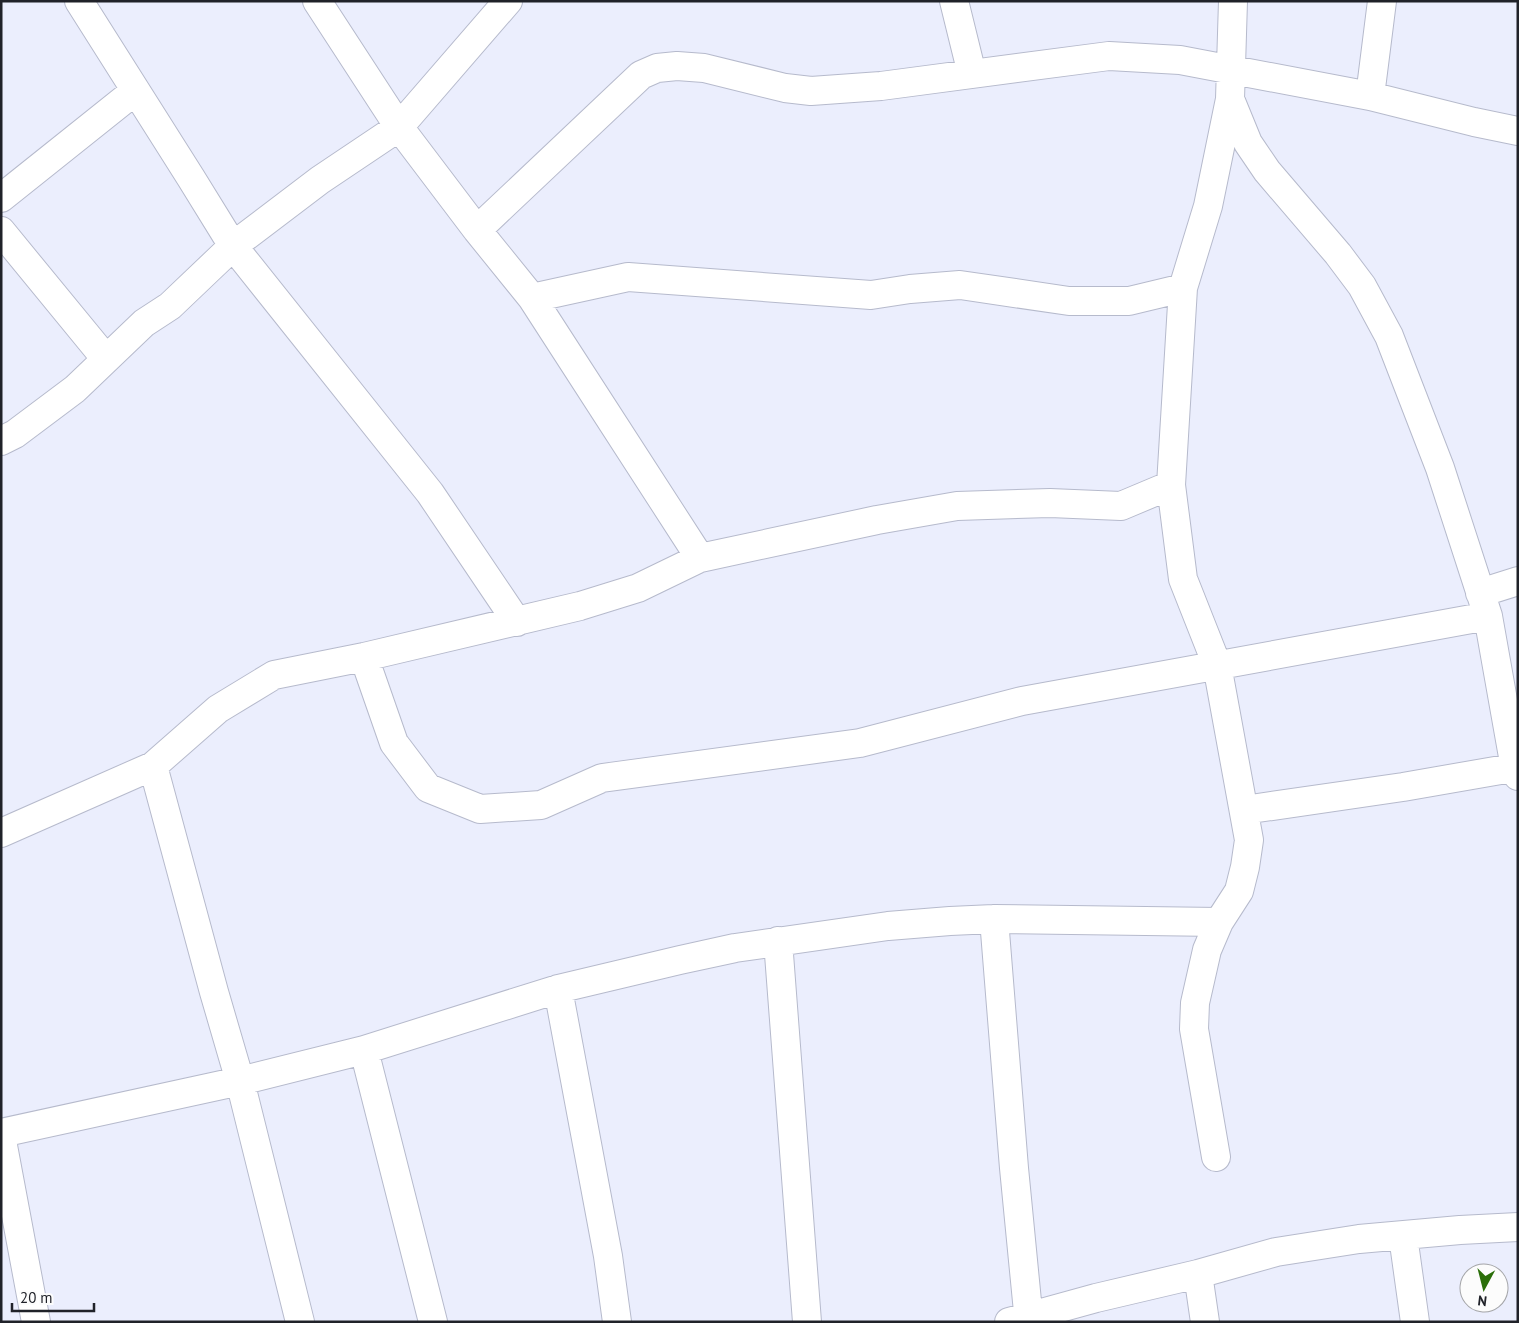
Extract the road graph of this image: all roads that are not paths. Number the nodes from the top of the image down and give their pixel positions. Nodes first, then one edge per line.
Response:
1 (79, 1) edge
2 (317, 1) edge
3 (508, 1) edge
4 (954, 1) edge
5 (1233, 1) edge
6 (1382, 1) edge
7 (1230, 69) junction
8 (972, 74) junction
9 (135, 90) junction
10 (1370, 96) junction
11 (1230, 99) junction
12 (399, 127) junction
13 (1518, 131) edge
14 (1, 198) edge
15 (476, 230) junction
16 (1, 231) edge
17 (233, 246) junction
18 (1183, 288) junction
19 (532, 298) junction
20 (106, 360) junction
21 (1, 441) edge
22 (1171, 485) junction
23 (700, 558) junction
24 (1518, 581) edge
25 (1484, 604) junction
26 (517, 622) junction
27 (364, 657) junction
28 (1217, 665) junction
29 (153, 766) junction
30 (1517, 770) edge
31 (1244, 810) junction
32 (1, 833) edge
33 (994, 919) junction
34 (1220, 922) junction
35 (778, 941) junction
36 (558, 989) junction
37 (364, 1050) junction
38 (240, 1081) junction
39 (1, 1134) edge
40 (1216, 1157) dead end
41 (1518, 1227) edge
42 (1403, 1236) junction
43 (1198, 1274) junction
44 (1022, 1320) edge
45 (36, 1322) edge
46 (300, 1322) edge
47 (433, 1322) edge
48 (617, 1322) edge
49 (807, 1322) edge
50 (1205, 1322) edge
51 (1415, 1322) edge

1 - 9 street
2 - 12 street
3 - 12 street
4 - 8 street
5 - 7 street
6 - 10 street
7 - 8 street
7 - 10 street
7 - 11 street
8 - 15 street
9 - 14 street
9 - 17 street
10 - 13 street
11 - 18 street
11 - 25 street
12 - 15 street
12 - 17 street
15 - 19 street
16 - 20 street
17 - 20 street
17 - 26 street
18 - 19 street
18 - 22 street
19 - 23 street
20 - 21 street
22 - 23 street
22 - 28 street
23 - 26 street
24 - 25 street
25 - 28 street
25 - 30 street
26 - 27 street
27 - 28 street
27 - 29 street
28 - 31 street
29 - 32 street
29 - 38 street
30 - 31 street
31 - 34 street
33 - 34 street
33 - 35 street
33 - 44 street
34 - 40 street
35 - 36 street
35 - 49 street
36 - 37 street
36 - 48 street
37 - 38 street
37 - 47 street
38 - 39 street
38 - 46 street
39 - 45 street
41 - 42 street
42 - 43 street
42 - 51 street
43 - 44 street
43 - 50 street

